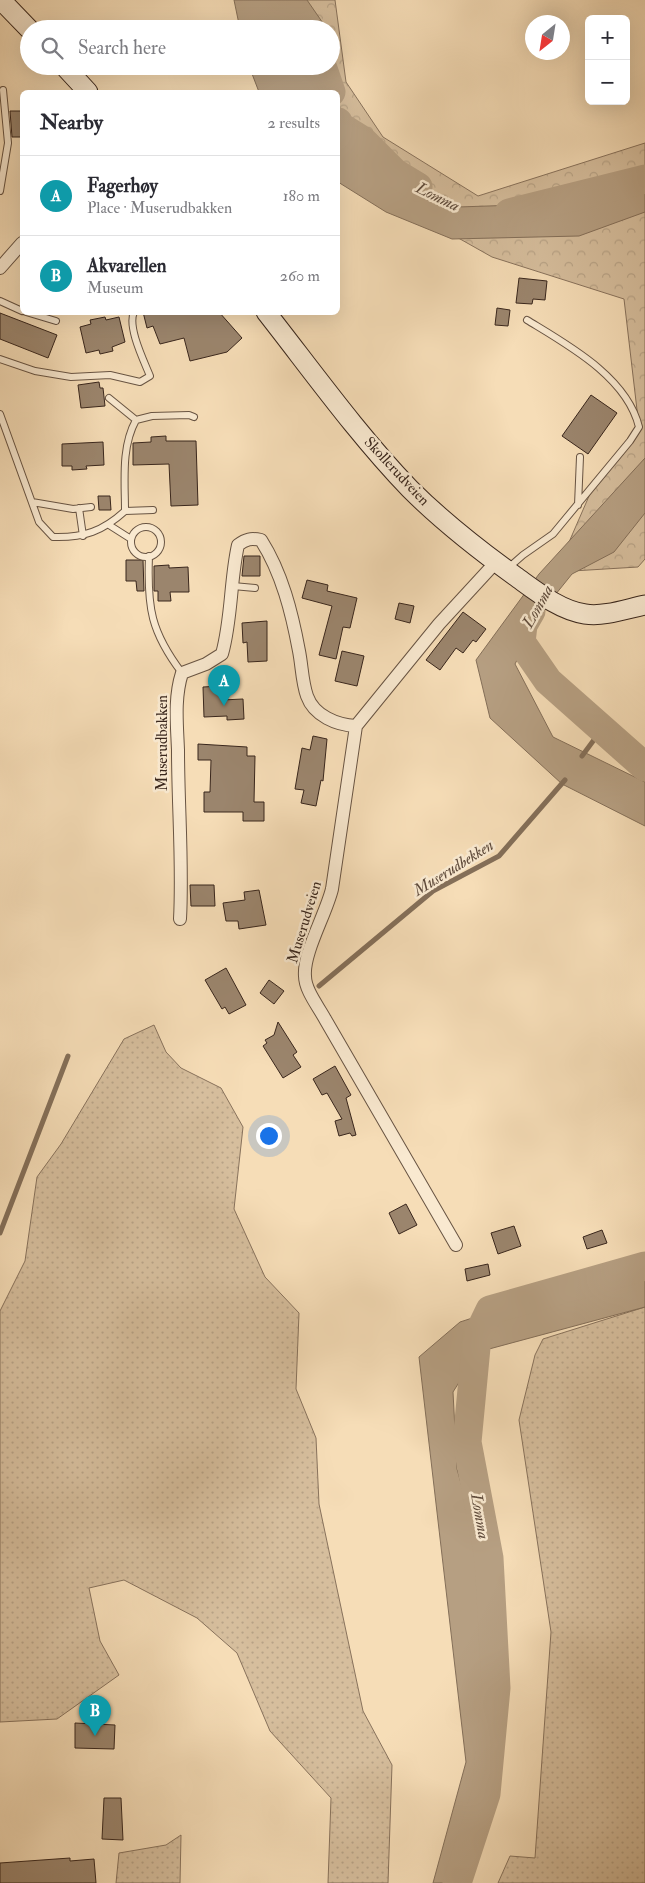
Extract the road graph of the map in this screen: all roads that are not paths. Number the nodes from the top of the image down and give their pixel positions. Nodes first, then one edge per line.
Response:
1 (1, 0) edge
2 (20, 20) edge
3 (72, 75) edge
4 (3, 90) dead end
5 (86, 90) edge
6 (0, 191) edge
7 (20, 245) edge
8 (0, 268) edge
9 (0, 301) edge
10 (20, 310) edge
11 (35, 315) edge
12 (133, 315) edge
13 (268, 315) edge
14 (527, 320) dead end
15 (56, 321) dead end
16 (0, 359) edge
17 (109, 398) dead end
18 (0, 414) edge
19 (194, 417) dead end
20 (136, 420) junction
21 (580, 456) dead end
22 (32, 502) junction
23 (578, 505) junction
24 (91, 507) dead end
25 (79, 508) junction
26 (153, 510) dead end
27 (125, 511) junction
28 (109, 525) junction
29 (82, 536) junction
30 (131, 539) junction
31 (149, 556) junction
32 (501, 566) junction
33 (233, 586) junction
34 (255, 588) dead end
35 (645, 605) edge
36 (182, 673) junction
37 (356, 726) junction
38 (180, 920) dead end
39 (456, 1245) dead end

1 - 2 street
3 - 5 street
4 - 6 lane
7 - 8 street
9 - 10 lane
11 - 15 lane
12 - 16 lane
13 - 32 street, Skollerudveien
14 - 23 lane
17 - 20 lane
18 - 22 lane
19 - 20 lane
20 - 27 lane
21 - 23 lane
22 - 25 lane
22 - 29 lane
23 - 32 lane
24 - 25 lane
25 - 29 lane
26 - 27 lane
27 - 28 lane
28 - 29 lane
28 - 30 lane
30 - 31 lane
30 - 31 lane
31 - 36 lane
32 - 35 street, Skollerudveien
32 - 37 street
33 - 34 lane
33 - 36 street
33 - 37 street
36 - 38 street, Muserudbakken
37 - 39 street, Muserudveien

